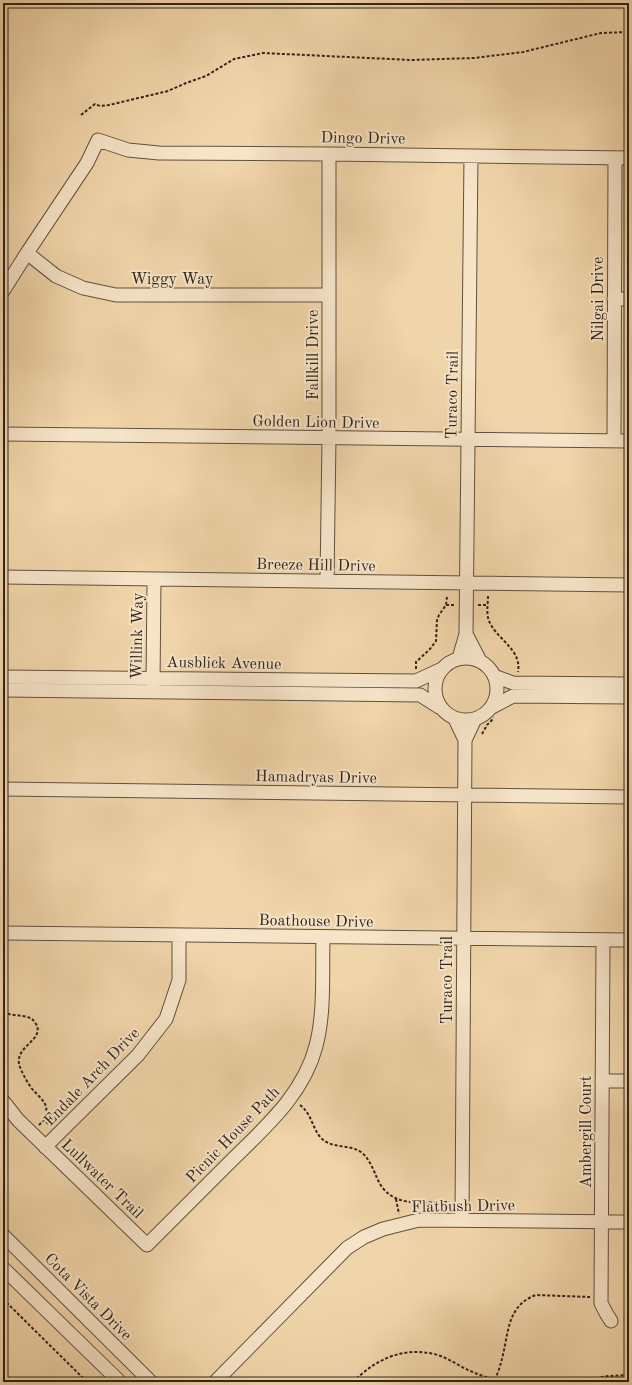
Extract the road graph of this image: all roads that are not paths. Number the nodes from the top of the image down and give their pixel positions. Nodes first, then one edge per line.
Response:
1 (329, 154) junction
2 (471, 156) junction
3 (615, 158) junction
4 (629, 158) edge
5 (26, 253) junction
6 (3, 291) edge
7 (329, 295) junction
8 (614, 299) junction
9 (629, 299) edge
10 (3, 434) edge
11 (329, 438) junction
12 (468, 439) junction
13 (614, 441) junction
14 (629, 441) edge
15 (3, 577) edge
16 (154, 580) junction
17 (326, 581) junction
18 (467, 582) junction
19 (629, 585) edge
20 (466, 634) junction
21 (459, 658) junction
22 (480, 661) junction
23 (442, 669) junction
24 (494, 676) junction
25 (3, 677) edge
26 (153, 679) junction
27 (629, 684) edge
28 (3, 690) edge
29 (153, 692) junction
30 (629, 697) edge
31 (439, 707) junction
32 (495, 711) junction
33 (455, 719) junction
34 (475, 720) junction
35 (465, 740) junction
36 (3, 789) edge
37 (465, 795) junction
38 (629, 797) edge
39 (3, 933) edge
40 (179, 936) junction
41 (323, 937) junction
42 (464, 938) junction
43 (603, 940) junction
44 (629, 940) edge
45 (602, 1081) junction
46 (629, 1081) edge
47 (3, 1100) edge
48 (45, 1147) junction
49 (462, 1220) junction
50 (601, 1222) junction
51 (629, 1222) edge
52 (3, 1235) edge
53 (147, 1245) joint
54 (3, 1268) edge
55 (611, 1321) dead end
56 (120, 1382) edge
57 (151, 1382) edge
58 (215, 1382) edge

1 - 2 street, Dingo Drive
1 - 5 street, Dingo Drive
1 - 7 street, Fallkill Drive
2 - 3 street, Dingo Drive
2 - 12 street, Turaco Trail
3 - 4 street, Dingo Drive
3 - 8 street, Nilgai Drive
5 - 6 street
5 - 7 street, Wiggy Way
7 - 11 street, Fallkill Drive
8 - 9 street
8 - 13 street, Nilgai Drive
10 - 11 street, Golden Lion Drive
11 - 12 street, Golden Lion Drive
11 - 17 street, Fallkill Drive
12 - 13 street, Golden Lion Drive
12 - 18 street, Turaco Trail
13 - 14 street, Golden Lion Drive
15 - 16 street, Breeze Hill Drive
16 - 17 street, Breeze Hill Drive
16 - 26 street, Willink Way
17 - 18 street, Breeze Hill Drive
18 - 19 street, Breeze Hill Drive
18 - 20 street, Turaco Trail
20 - 21 street, Turaco Trail
20 - 22 street, Turaco Trail
21 - 22 street
21 - 23 street
22 - 24 street
23 - 26 street, Ausblick Avenue
23 - 31 street
24 - 27 street
24 - 32 street
25 - 26 street, Ausblick Avenue
26 - 29 street, Willink Way
28 - 29 street, Ausblick Avenue
29 - 31 street, Ausblick Avenue
30 - 32 street
31 - 33 street
32 - 34 street
33 - 34 street
33 - 35 street, Turaco Trail
34 - 35 street, Turaco Trail
35 - 37 street, Turaco Trail
36 - 37 street, Hamadryas Drive
37 - 38 street, Hamadryas Drive
37 - 42 street, Turaco Trail
39 - 40 street, Boathouse Drive
40 - 41 street, Boathouse Drive
40 - 48 street, Endale Arch Drive
41 - 42 street, Boathouse Drive
41 - 53 street, Picnic House Path
42 - 43 street, Boathouse Drive
42 - 49 street, Turaco Trail
43 - 44 street, Boathouse Drive
43 - 45 street, Ambergill Court
45 - 46 street
45 - 50 street, Ambergill Court
47 - 48 street, Lullwater Trail
48 - 53 street, Lullwater Trail
49 - 50 street, Flatbush Drive
49 - 58 street, Flatbush Drive
50 - 51 street, Flatbush Drive
50 - 55 street, Ambergill Court
52 - 57 street, Cota Vista Drive
54 - 56 street

